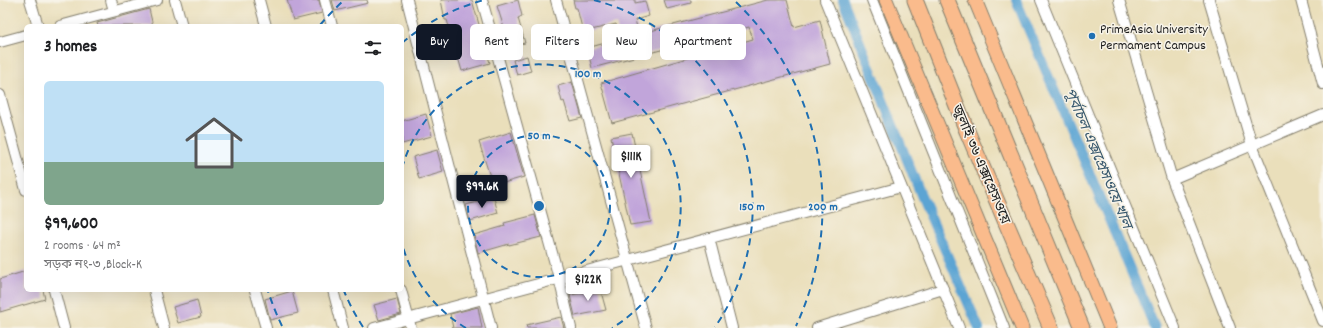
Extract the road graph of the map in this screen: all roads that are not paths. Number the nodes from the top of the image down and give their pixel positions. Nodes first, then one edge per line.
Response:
1 (30, 0) edge
2 (111, 0) edge
3 (156, 0) edge
4 (175, 0) edge
5 (259, 0) edge
6 (325, 0) edge
7 (407, 0) edge
8 (482, 0) edge
9 (556, 0) edge
10 (825, 0) edge
11 (872, 0) edge
12 (886, 0) edge
13 (915, 0) edge
14 (947, 0) edge
15 (975, 0) edge
16 (1041, 0) edge
17 (1119, 0) edge
18 (1209, 0) edge
19 (1301, 0) edge
20 (114, 11) junction
21 (85, 23) edge
22 (37, 24) edge
23 (181, 24) edge
24 (265, 24) edge
25 (331, 24) edge
26 (24, 36) edge
27 (0, 42) edge
28 (1323, 84) edge
29 (0, 95) edge
30 (1323, 115) edge
31 (1252, 145) junction
32 (1172, 179) junction
33 (24, 183) edge
34 (901, 187) junction
35 (709, 238) junction
36 (627, 260) junction
37 (559, 278) junction
38 (943, 289) junction
39 (55, 292) edge
40 (155, 292) edge
41 (256, 292) edge
42 (333, 292) edge
43 (402, 292) edge
44 (483, 299) junction
45 (1323, 321) edge
46 (410, 323) edge
47 (64, 328) edge
48 (164, 328) edge
49 (266, 328) edge
50 (342, 328) edge
51 (374, 328) edge
52 (491, 328) edge
53 (571, 328) edge
54 (646, 328) edge
55 (732, 328) edge
56 (817, 328) edge
57 (959, 328) edge
58 (1004, 328) edge
59 (1022, 328) edge
60 (1051, 328) edge
61 (1082, 328) edge
62 (1110, 328) edge
63 (1175, 328) edge
64 (1230, 328) edge

1 - 22 street
2 - 20 street
3 - 20 street
4 - 23 street
5 - 24 street
6 - 25 street
7 - 44 street
8 - 37 street
9 - 36 street
10 - 34 street
11 - 58 street
12 - 59 main road
13 - 60 highway, জুলাই ৩৬ এক্সপ্রেসওয়ে
14 - 61 highway, জুলাই ৩৬ এক্সপ্রেসওয়ে
15 - 62 main road
16 - 63 street
17 - 32 street
18 - 31 street
19 - 28 street
20 - 21 street
26 - 27 street
29 - 33 street
30 - 31 street
31 - 32 street
31 - 45 street
32 - 64 street
34 - 35 street
34 - 38 street
35 - 36 street
35 - 55 street
36 - 37 street
36 - 54 street
37 - 44 street
37 - 53 street
38 - 56 street
38 - 57 street
39 - 47 street
40 - 48 street
41 - 49 street
42 - 50 street
43 - 46 street
44 - 46 street
44 - 52 street
46 - 51 street

